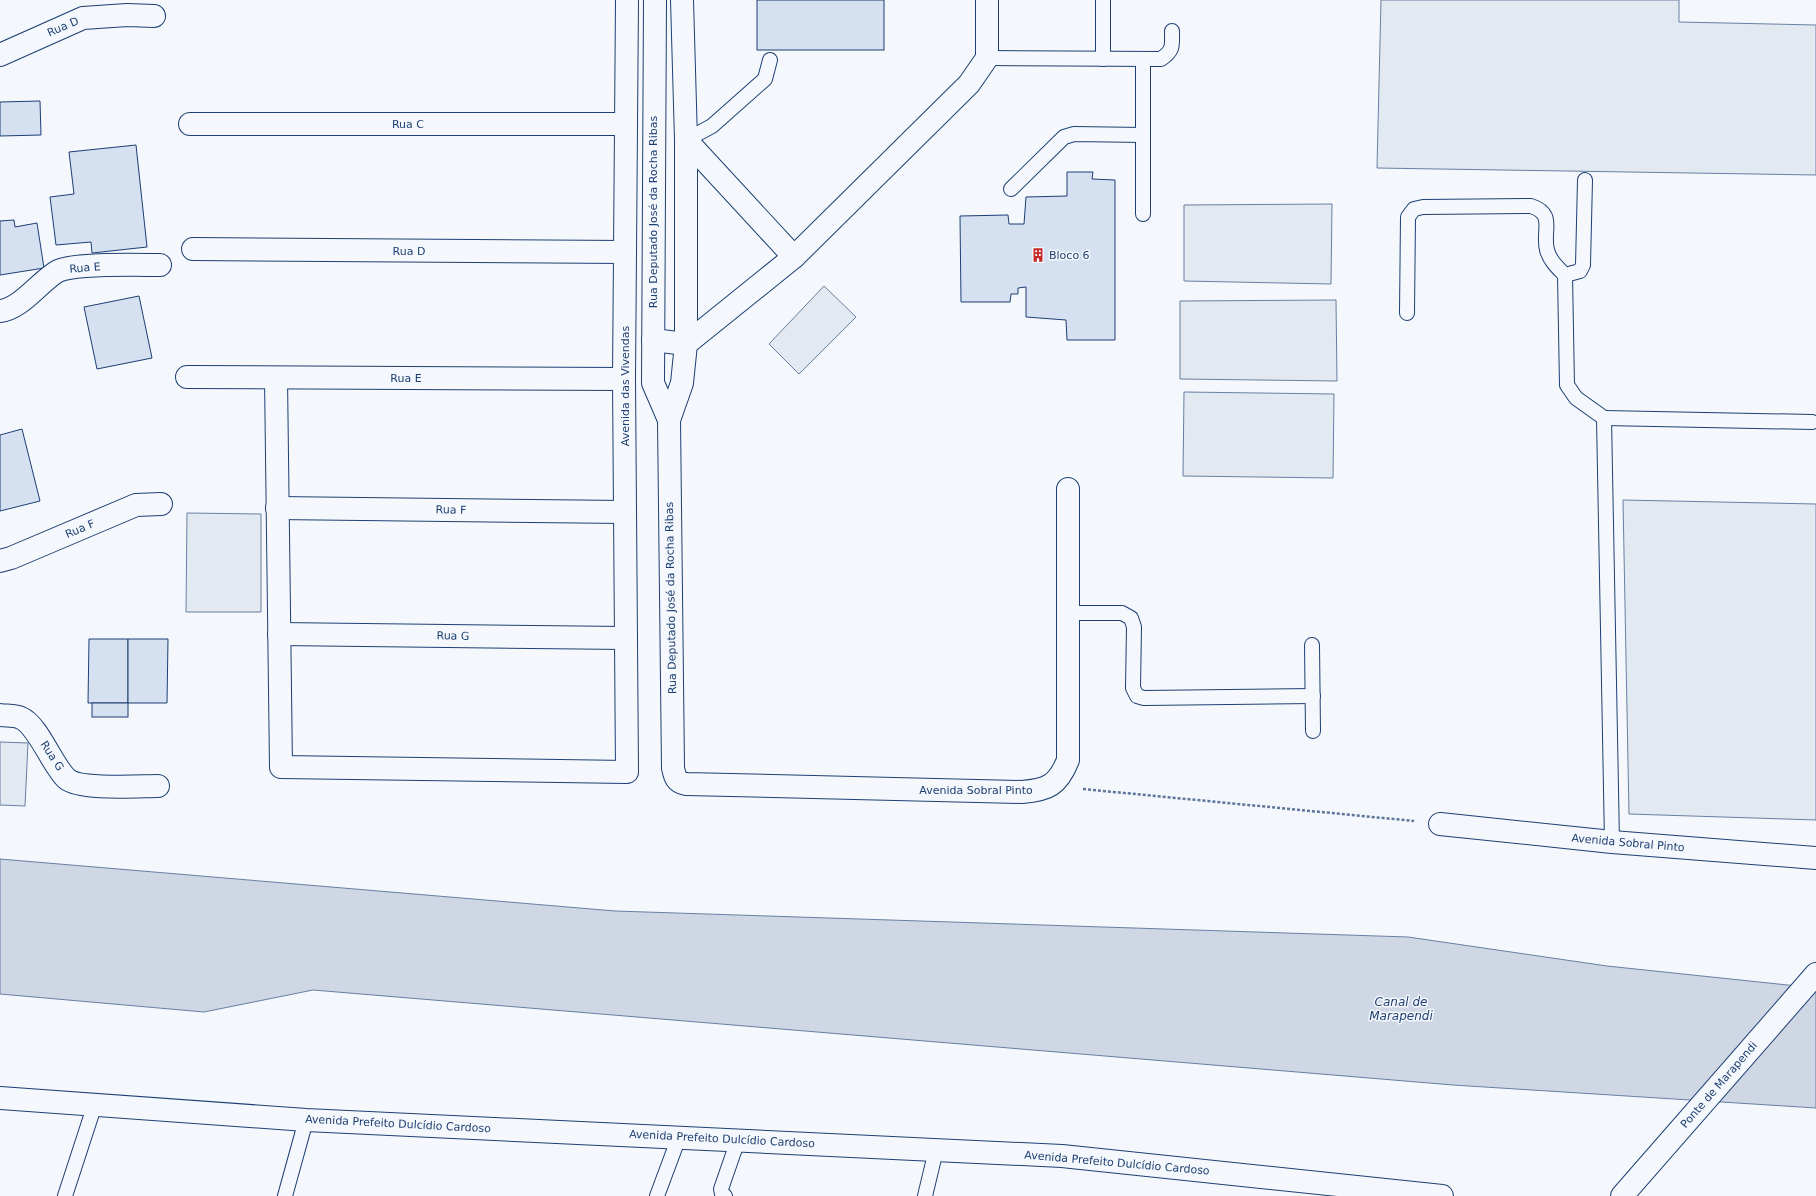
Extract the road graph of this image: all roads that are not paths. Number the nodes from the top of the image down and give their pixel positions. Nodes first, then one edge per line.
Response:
1 (627, 0) edge
2 (654, 0) edge
3 (682, 0) edge
4 (987, 0) edge
5 (1103, 0) edge
6 (154, 16) dead end
7 (1172, 32) dead end
8 (0, 55) edge
9 (987, 58) junction
10 (1103, 59) junction
11 (770, 60) dead end
12 (1143, 60) junction
13 (190, 124) dead end
14 (625, 124) junction
15 (1143, 135) junction
16 (686, 140) junction
17 (1585, 180) dead end
18 (1011, 189) dead end
19 (1143, 214) dead end
20 (193, 249) dead end
21 (625, 252) junction
22 (794, 257) junction
23 (160, 265) dead end
24 (1565, 276) junction
25 (0, 311) edge
26 (1407, 312) dead end
27 (653, 340) junction
28 (686, 344) junction
29 (187, 377) dead end
30 (276, 378) junction
31 (624, 379) junction
32 (1604, 418) junction
33 (669, 420) junction
34 (1812, 422) dead end
35 (1068, 489) dead end
36 (161, 504) dead end
37 (277, 508) junction
38 (625, 512) junction
39 (0, 561) edge
40 (1068, 612) junction
41 (279, 634) junction
42 (626, 638) junction
43 (1312, 645) dead end
44 (1313, 696) junction
45 (0, 715) edge
46 (1313, 731) dead end
47 (675, 776) joint
48 (158, 786) dead end
49 (1440, 824) road end
50 (1612, 842) junction
51 (1816, 858) edge
52 (1816, 974) edge
53 (0, 1098) edge
54 (95, 1104) junction
55 (306, 1120) junction
56 (679, 1137) junction
57 (738, 1140) junction
58 (936, 1150) junction
59 (66, 1196) edge
60 (285, 1196) edge
61 (657, 1196) edge
62 (725, 1196) edge
63 (925, 1196) edge
64 (1442, 1196) edge
65 (1622, 1196) edge

1 - 14 street, Avenida das Vivendas
2 - 27 street, Rua Deputado José da Rocha Ribas
3 - 16 street, Rua Deputado José da Rocha Ribas
4 - 9 street
5 - 10 lane
6 - 8 street, Rua D
7 - 12 lane
9 - 10 lane
9 - 22 street
10 - 12 lane
11 - 16 lane
12 - 15 lane
13 - 14 street, Rua C
14 - 21 street, Avenida das Vivendas
15 - 18 lane
15 - 19 lane
16 - 22 street
16 - 28 street, Rua Deputado José da Rocha Ribas
17 - 24 lane
20 - 21 street, Rua D
21 - 31 street, Avenida das Vivendas
22 - 28 street
23 - 25 street, Rua E
24 - 26 lane
24 - 32 lane
27 - 28 street
27 - 33 street, Rua Deputado José da Rocha Ribas
28 - 33 street, Rua Deputado José da Rocha Ribas
29 - 30 street, Rua E
30 - 31 street, Rua E
30 - 37 street
31 - 38 street, Avenida das Vivendas
32 - 34 lane
32 - 50 lane
33 - 47 street, Rua Deputado José da Rocha Ribas
35 - 40 street
36 - 39 street, Rua F
37 - 38 street, Rua F
37 - 41 street
38 - 42 street, Avenida das Vivendas
40 - 44 lane
40 - 47 street, Avenida Sobral Pinto
41 - 42 street, Rua G
41 - 42 street, Avenida das Vivendas
43 - 44 lane
44 - 46 lane
45 - 48 street, Rua G
49 - 50 street, Avenida Sobral Pinto
50 - 51 street, Avenida Sobral Pinto
52 - 65 street, Ponte de Marapendi
53 - 54 street, Avenida Prefeito Dulcídio Cardoso
54 - 55 street, Avenida Prefeito Dulcídio Cardoso
54 - 59 lane
55 - 56 street, Avenida Prefeito Dulcídio Cardoso
55 - 60 lane
56 - 57 street, Avenida Prefeito Dulcídio Cardoso
56 - 61 lane
57 - 58 street, Avenida Prefeito Dulcídio Cardoso
57 - 62 lane
58 - 63 lane
58 - 64 street, Avenida Prefeito Dulcídio Cardoso

